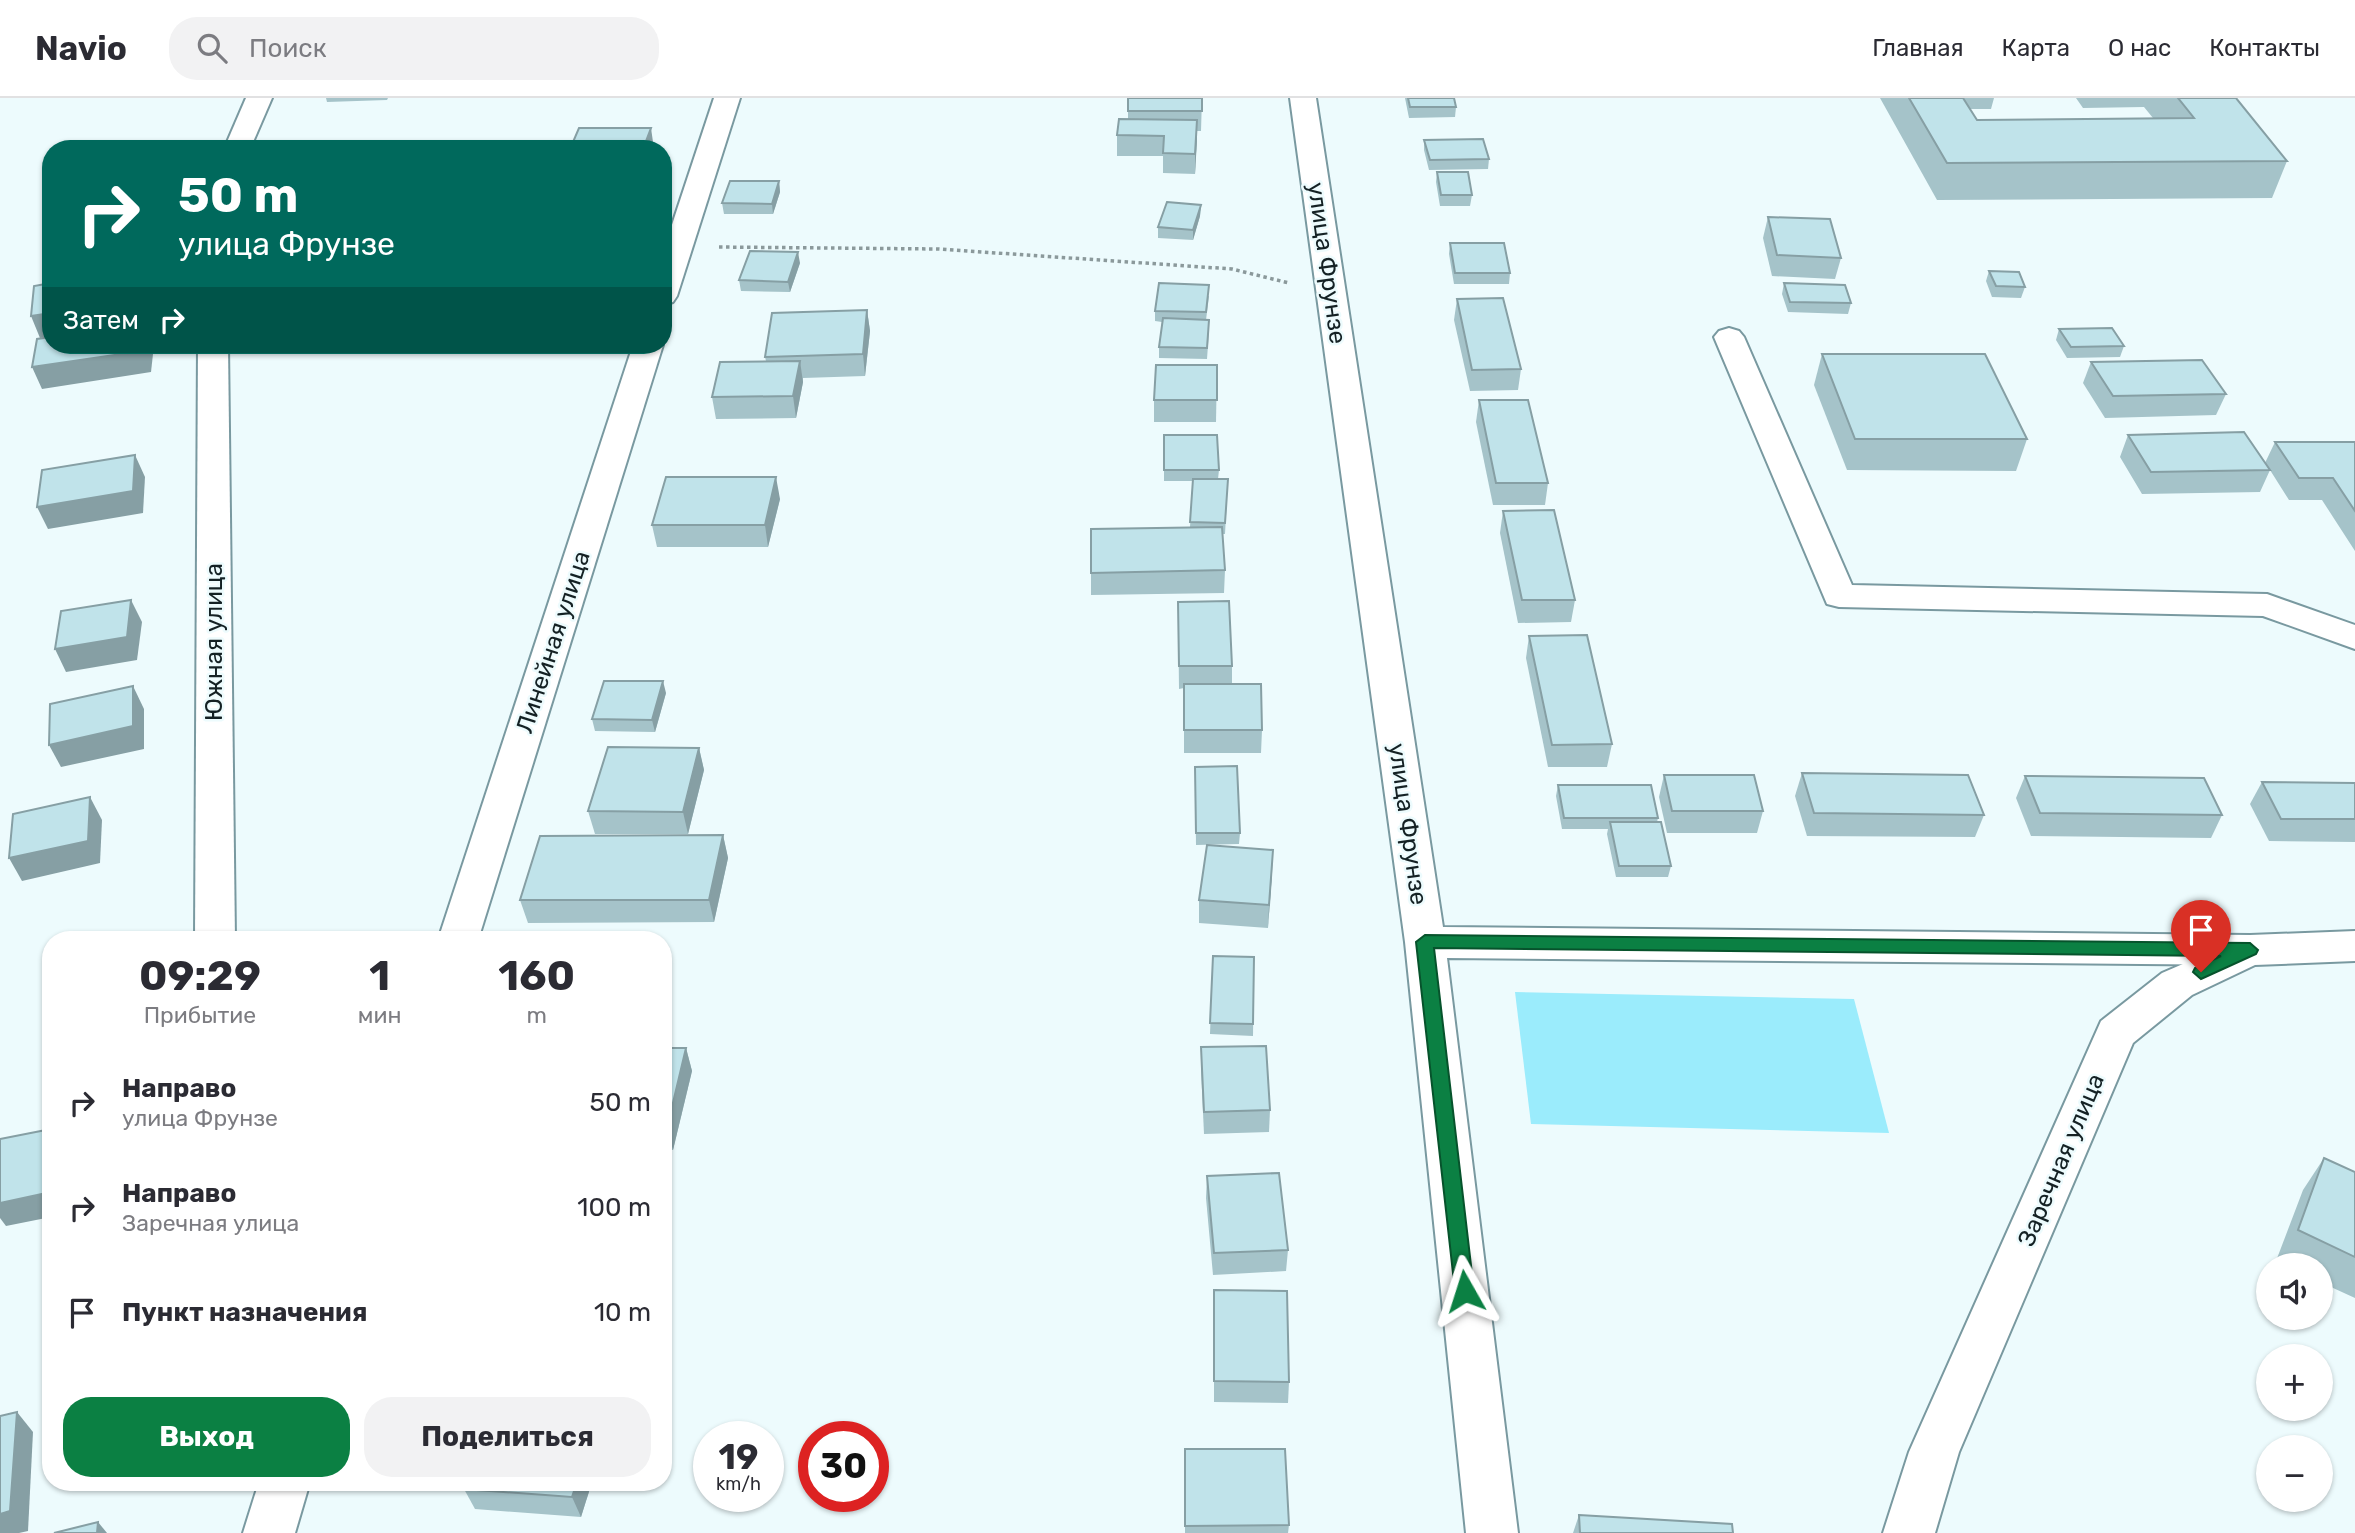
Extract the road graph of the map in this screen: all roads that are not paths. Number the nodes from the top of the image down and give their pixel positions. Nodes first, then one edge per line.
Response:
1 (259, 98) edge
2 (727, 98) edge
3 (1303, 98) edge
4 (241, 140) edge
5 (672, 268) edge
6 (1729, 337) dead end
7 (213, 354) edge
8 (645, 354) edge
9 (2355, 638) edge
10 (215, 931) edge
11 (461, 931) edge
12 (1425, 942) junction
13 (2355, 946) edge
14 (2250, 950) junction
15 (262, 1491) edge
16 (282, 1491) edge
17 (269, 1532) edge
18 (1492, 1533) edge
19 (1909, 1533) edge

1 - 4 street
2 - 5 street
3 - 12 street, улица Фрунзе
6 - 9 street
7 - 10 street, Южная улица
8 - 11 street, Линейная улица
12 - 14 street
12 - 18 street, улица Фрунзе
13 - 14 street, Заречная улица
14 - 19 street, Заречная улица
15 - 17 street
16 - 17 street

